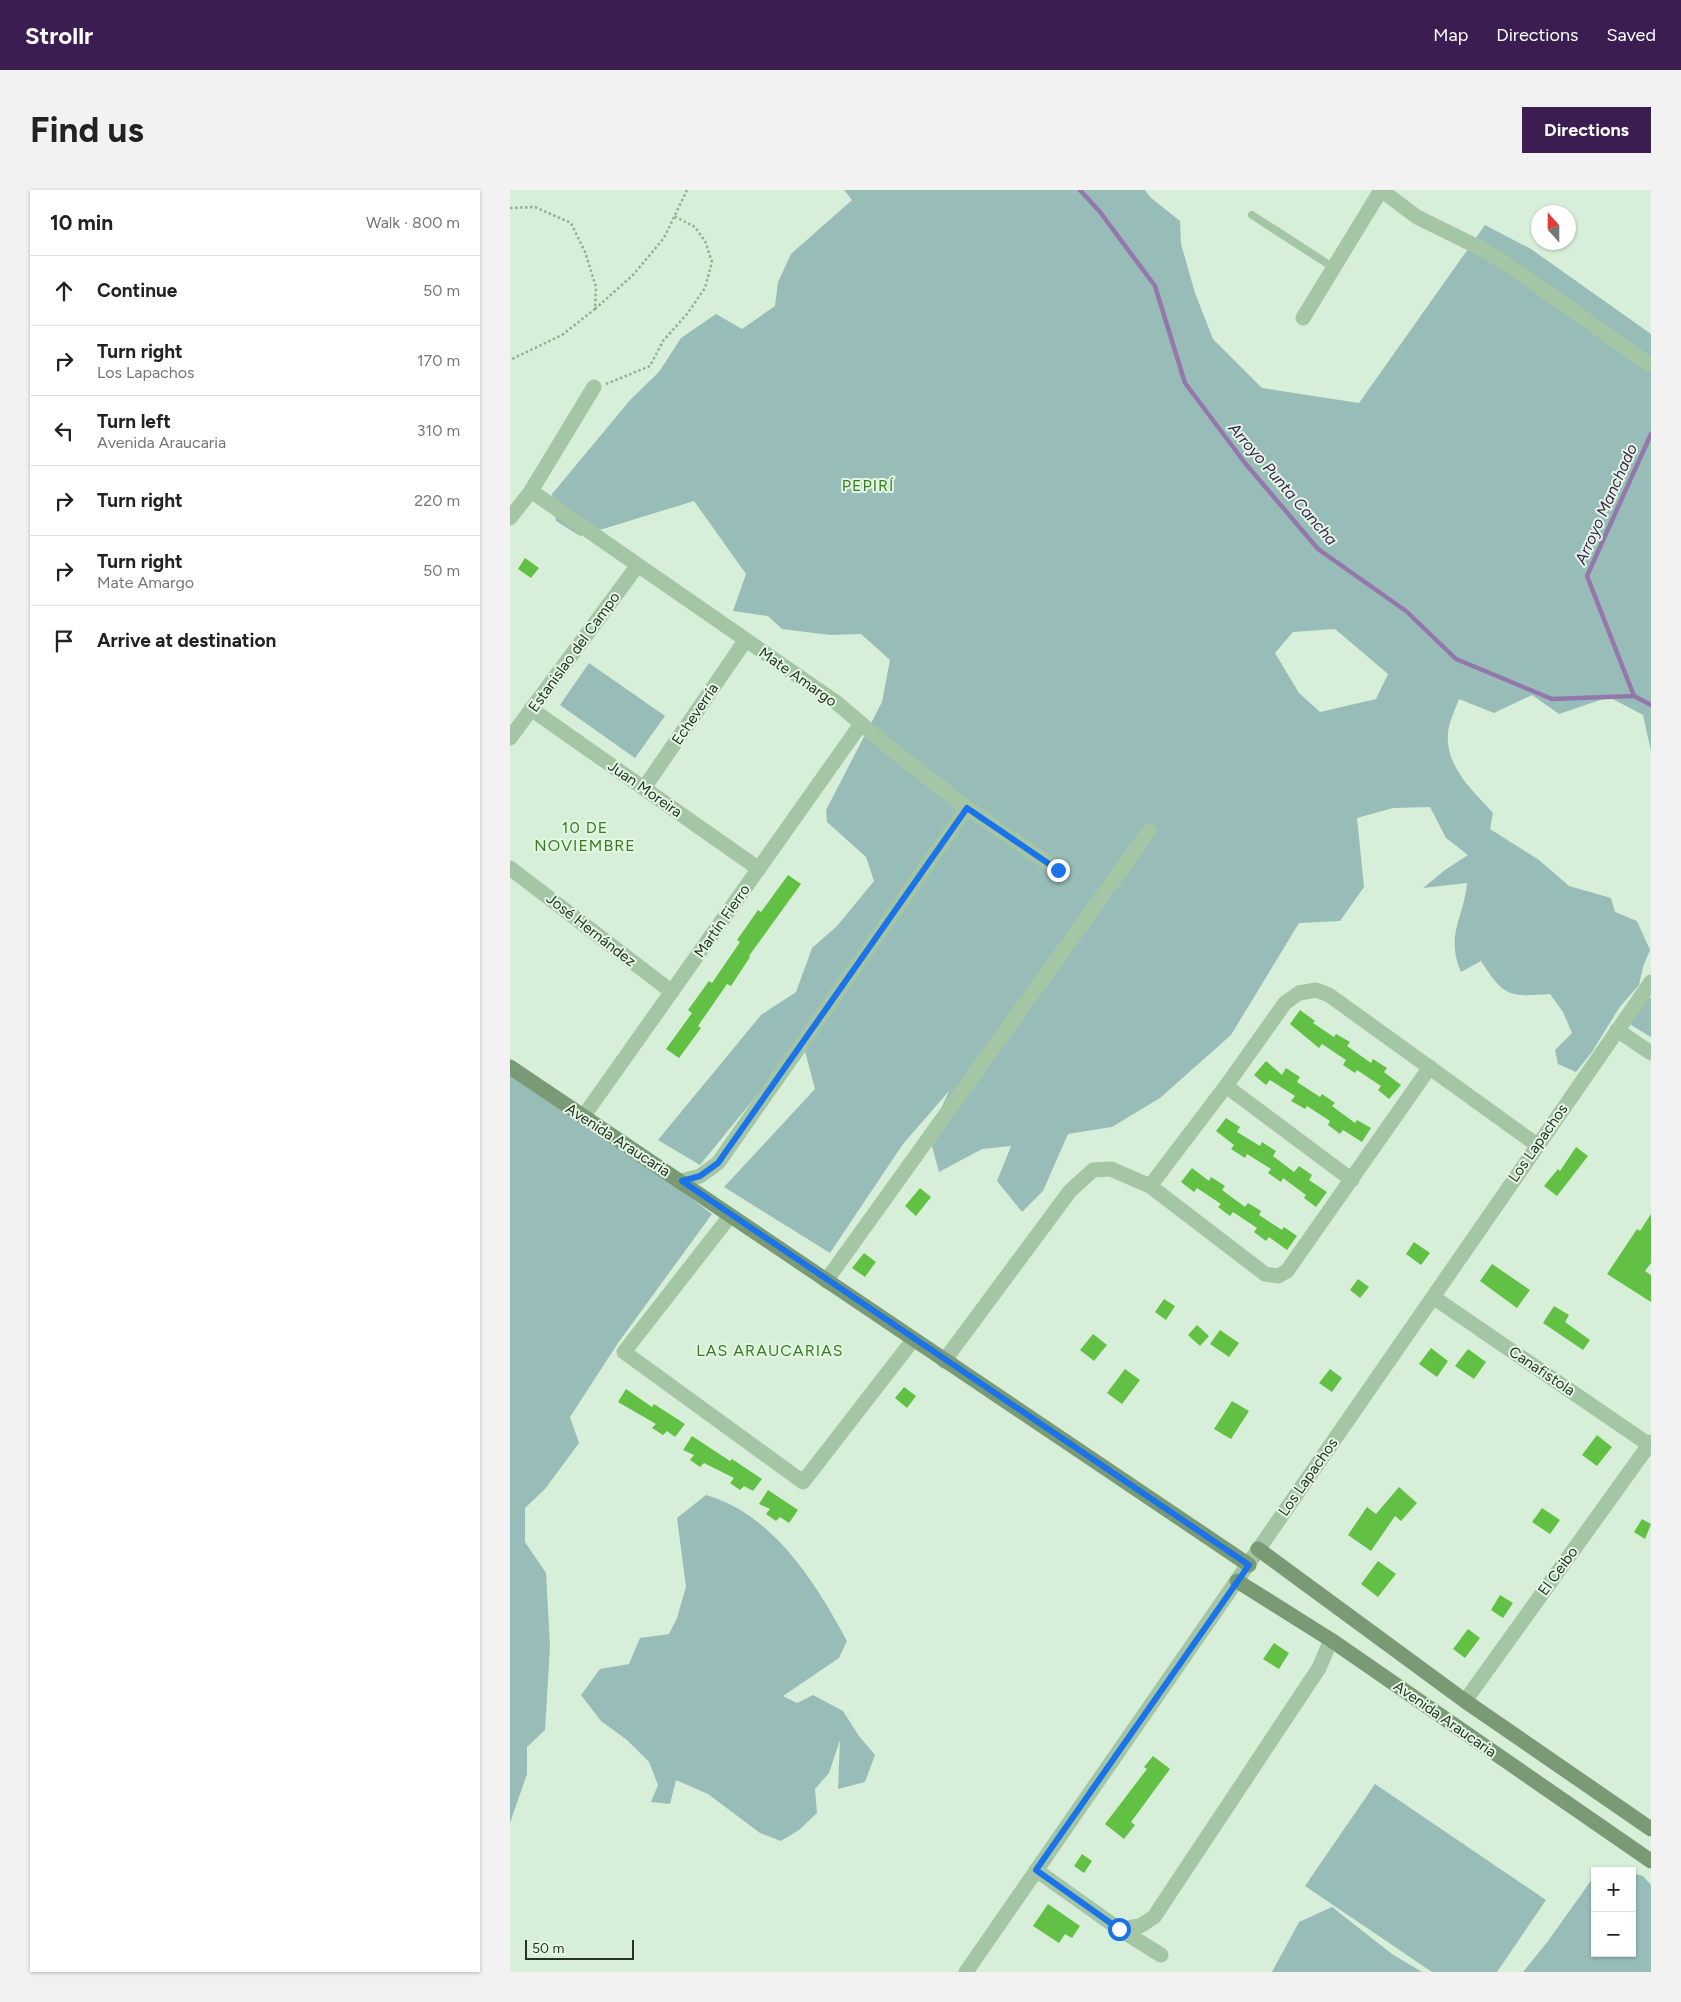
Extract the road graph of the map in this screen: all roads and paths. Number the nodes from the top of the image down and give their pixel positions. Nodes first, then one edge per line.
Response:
1 (687, 190) edge
2 (1381, 190) edge
3 (510, 208) edge
4 (1252, 214) dead end
5 (674, 216) junction
6 (1334, 268) junction
7 (595, 309) junction
8 (1303, 318) dead end
9 (510, 360) edge
10 (1651, 366) edge
11 (594, 388) joint
12 (531, 491) junction
13 (510, 518) edge
14 (638, 566) junction
15 (745, 640) junction
16 (531, 710) junction
17 (861, 724) junction
18 (510, 738) edge
19 (644, 788) junction
20 (967, 808) junction
21 (1149, 831) dead end
22 (510, 868) edge
23 (759, 869) junction
24 (1058, 870) dead end
25 (1651, 982) edge
26 (672, 992) junction
27 (1617, 1030) junction
28 (1651, 1053) edge
29 (510, 1067) edge
30 (1430, 1067) junction
31 (1226, 1086) junction
32 (583, 1117) junction
33 (1537, 1145) junction
34 (1352, 1180) junction
35 (682, 1181) junction
36 (1150, 1186) junction
37 (730, 1216) junction
38 (826, 1281) junction
39 (1433, 1296) junction
40 (913, 1340) junction
41 (944, 1361) junction
42 (1650, 1444) edge
43 (1258, 1549) junction
44 (1249, 1565) junction
45 (1237, 1581) junction
46 (1331, 1640) junction
47 (1465, 1701) junction
48 (1651, 1828) edge
49 (1651, 1861) edge
50 (1036, 1870) junction
51 (1119, 1929) junction
52 (1161, 1955) dead end
53 (966, 1972) edge

1 - 5 path
2 - 6 street
2 - 10 street
3 - 7 path
4 - 6 lane
5 - 7 path
5 - 11 path
6 - 8 street
7 - 9 path
11 - 12 street
12 - 13 street
12 - 14 street, Mate Amargo
14 - 15 street, Mate Amargo
14 - 16 street, Estanislao del Campo
15 - 17 street, Mate Amargo
15 - 19 street, Echeverría
16 - 18 street, Estanislao del Campo
16 - 19 street, Juan Moreira
17 - 20 street, Mate Amargo
17 - 23 street, Martín Fierro
19 - 23 street, Juan Moreira
20 - 24 street, Mate Amargo
20 - 35 street
21 - 38 street
22 - 26 street, José Hernández
23 - 26 street, Martín Fierro
25 - 27 street, Los Lapachos
26 - 32 street, Martín Fierro
27 - 28 street
27 - 33 street, Los Lapachos
29 - 32 main road, Avenida Araucaria
30 - 31 street
30 - 33 street
30 - 34 street
31 - 34 street
31 - 36 street
32 - 35 main road, Avenida Araucaria
33 - 39 street, Los Lapachos
34 - 36 street
35 - 37 main road, Avenida Araucaria
36 - 41 street
37 - 38 main road, Avenida Araucaria
37 - 40 street
38 - 40 main road, Avenida Araucaria
39 - 42 street, Canafistola
39 - 43 street, Los Lapachos
40 - 41 main road, Avenida Araucaria
41 - 44 main road, Avenida Araucaria
42 - 47 street, El Ceibo
43 - 44 street, Los Lapachos
43 - 47 main road, Avenida Araucaria
44 - 45 street, Los Lapachos
45 - 46 main road, Avenida Araucaria
45 - 50 street, Los Lapachos
46 - 49 main road, Avenida Araucaria
46 - 51 street
47 - 48 main road, Avenida Araucaria
50 - 51 street
50 - 53 street, Los Lapachos
51 - 52 street

